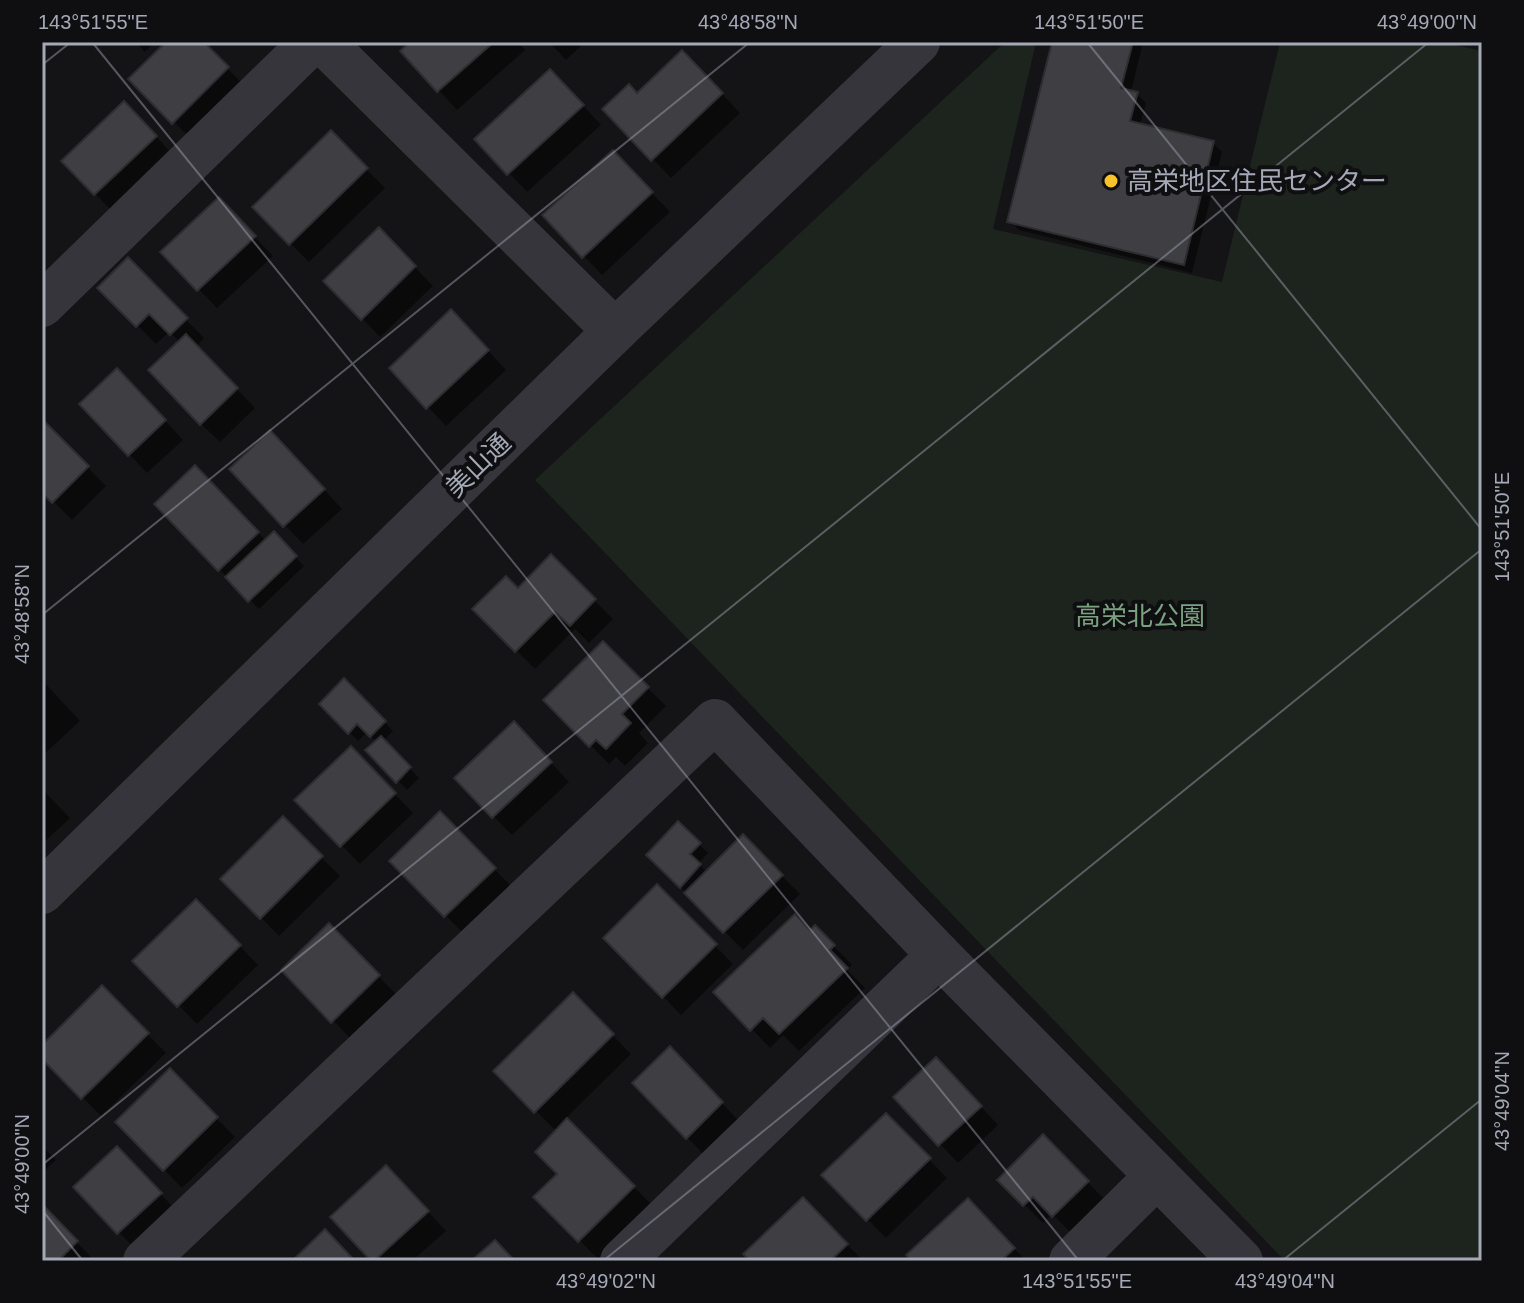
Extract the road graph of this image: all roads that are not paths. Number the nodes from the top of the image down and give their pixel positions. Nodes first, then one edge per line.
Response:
1 (312, 42) edge
2 (323, 42) edge
3 (918, 42) edge
4 (42, 305) edge
5 (615, 331) junction
6 (42, 892) edge
7 (939, 955) junction
8 (1157, 1176) junction
9 (145, 1261) edge
10 (622, 1261) edge
11 (1071, 1261) edge
12 (1241, 1261) edge

1 - 4 street
2 - 5 street
3 - 5 street, 美山通
5 - 6 street, 美山通
7 - 8 street
7 - 9 street
7 - 10 street
8 - 11 street
8 - 12 street

